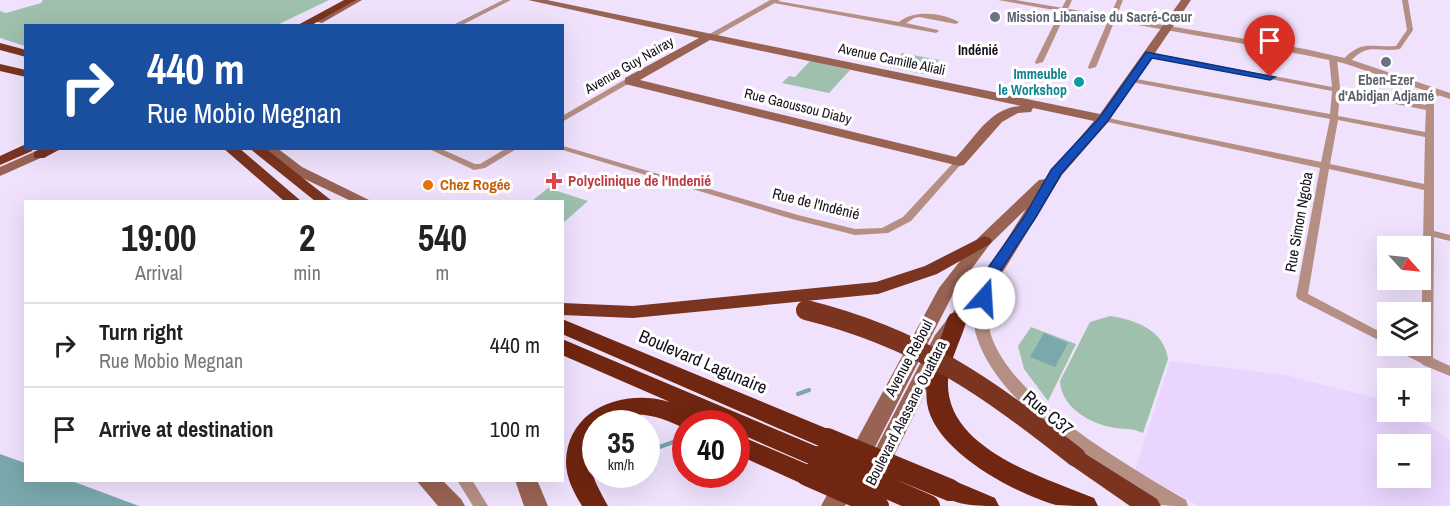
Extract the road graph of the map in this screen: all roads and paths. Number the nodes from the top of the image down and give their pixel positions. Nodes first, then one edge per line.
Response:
1 (357, 0) edge
2 (366, 0) edge
3 (508, 0) edge
4 (532, 0) edge
5 (1002, 0) edge
6 (1069, 0) edge
7 (1115, 0) edge
8 (1120, 0) edge
9 (1186, 0) edge
10 (1405, 0) edge
11 (775, 1) edge
12 (1017, 1) edge
13 (350, 5) edge
14 (1064, 10) junction
15 (1113, 19) junction
16 (956, 22) dead end
17 (306, 24) edge
18 (313, 24) edge
19 (321, 24) edge
20 (326, 24) edge
21 (458, 24) edge
22 (901, 24) junction
23 (1168, 28) junction
24 (675, 29) junction
25 (936, 31) dead end
26 (710, 36) junction
27 (0, 46) edge
28 (692, 46) junction
29 (24, 53) edge
30 (1150, 54) junction
31 (0, 56) edge
32 (1334, 58) junction
33 (1346, 61) junction
34 (24, 62) edge
35 (1039, 62) dead end
36 (0, 67) edge
37 (1092, 67) dead end
38 (24, 73) edge
39 (1131, 80) junction
40 (629, 81) junction
41 (1336, 89) junction
42 (1439, 92) junction
43 (991, 96) junction
44 (1450, 96) edge
45 (1430, 108) junction
46 (1015, 109) junction
47 (1334, 117) junction
48 (564, 119) edge
49 (1103, 120) junction
50 (1430, 135) junction
51 (1085, 140) junction
52 (564, 149) edge
53 (233, 150) edge
54 (260, 150) edge
55 (436, 150) edge
56 (510, 150) edge
57 (35, 151) edge
58 (273, 153) edge
59 (959, 162) junction
60 (0, 163) edge
61 (1326, 166) junction
62 (0, 172) edge
63 (1056, 173) junction
64 (1430, 188) junction
65 (292, 200) edge
66 (323, 200) edge
67 (361, 200) edge
68 (1429, 233) junction
69 (1450, 238) edge
70 (984, 241) junction
71 (988, 279) junction
72 (710, 303) junction
73 (564, 309) edge
74 (957, 319) junction
75 (564, 327) edge
76 (1377, 335) edge
77 (564, 347) edge
78 (1416, 356) edge
79 (1427, 362) junction
80 (1450, 371) edge
81 (672, 413) edge
82 (750, 445) edge
83 (817, 457) junction
84 (429, 482) edge
85 (465, 482) edge
86 (527, 482) edge
87 (453, 506) edge
88 (481, 506) edge
89 (536, 506) edge
90 (595, 506) edge
91 (833, 506) edge
92 (859, 506) edge
93 (878, 506) edge
94 (929, 506) edge
95 (986, 506) edge
96 (1085, 506) edge
97 (1149, 506) edge
98 (1179, 506) edge

1 - 18 main road
2 - 13 main road
3 - 21 street
4 - 24 main road, Avenue Camille Aliali
5 - 12 street
6 - 14 street
7 - 8 street
8 - 15 street
9 - 23 main road, Boulevard Alassane Ouattara
10 - 33 street
11 - 22 street
11 - 26 street
12 - 14 street
13 - 17 highway
13 - 19 main road
13 - 20 main road
14 - 15 street
14 - 35 street
15 - 23 street
15 - 37 street
16 - 22 street
22 - 25 street
23 - 30 main road, Boulevard Alassane Ouattara
23 - 32 street
24 - 26 main road, Avenue Camille Aliali
24 - 28 main road
26 - 28 main road, Avenue Guy Nairay
26 - 43 main road, Avenue Camille Aliali
27 - 29 highway
28 - 40 main road, Avenue Guy Nairay
30 - 39 main road, Boulevard Alassane Ouattara
30 - 41 street
31 - 34 highway
32 - 33 street
32 - 41 street, Rue Simon Ngoba
33 - 42 street
36 - 38 highway
39 - 47 street
39 - 49 main road, Boulevard Alassane Ouattara
40 - 48 street, Avenue Guy Nairay
40 - 59 main road, Rue Gaoussou Diaby
41 - 45 street
41 - 47 street, Rue Simon Ngoba
42 - 44 street
42 - 45 street
43 - 46 main road
43 - 49 main road, Avenue Camille Aliali
45 - 50 street
46 - 51 main road
46 - 59 main road, Rue de l'Indénié
47 - 50 street
47 - 61 street, Rue Simon Ngoba
49 - 51 main road, Boulevard Alassane Ouattara
49 - 61 street
50 - 64 street
51 - 63 main road, Boulevard Alassane Ouattara
52 - 59 street, Rue de l'Indénié
53 - 65 highway
54 - 66 highway
55 - 56 street
57 - 60 main road
57 - 62 main road
58 - 67 main road
61 - 64 street
61 - 76 street, Rue Simon Ngoba
63 - 70 main road, Avenue Reboul
63 - 71 main road, Boulevard Alassane Ouattara
64 - 68 street
68 - 69 street
68 - 79 street
70 - 72 highway
70 - 91 main road, Avenue Reboul
71 - 74 main road, Boulevard Alassane Ouattara
71 - 98 street, Rue C37
72 - 73 highway
72 - 97 highway, bridge
74 - 92 main road, Boulevard Alassane Ouattara
74 - 96 highway
75 - 83 highway, Boulevard Lagunaire
77 - 83 highway
78 - 79 street
79 - 80 street
81 - 90 highway
82 - 83 highway
83 - 93 highway, bridge
83 - 94 highway, bridge
83 - 95 highway, bridge
84 - 87 main road
85 - 88 street
86 - 89 main road

